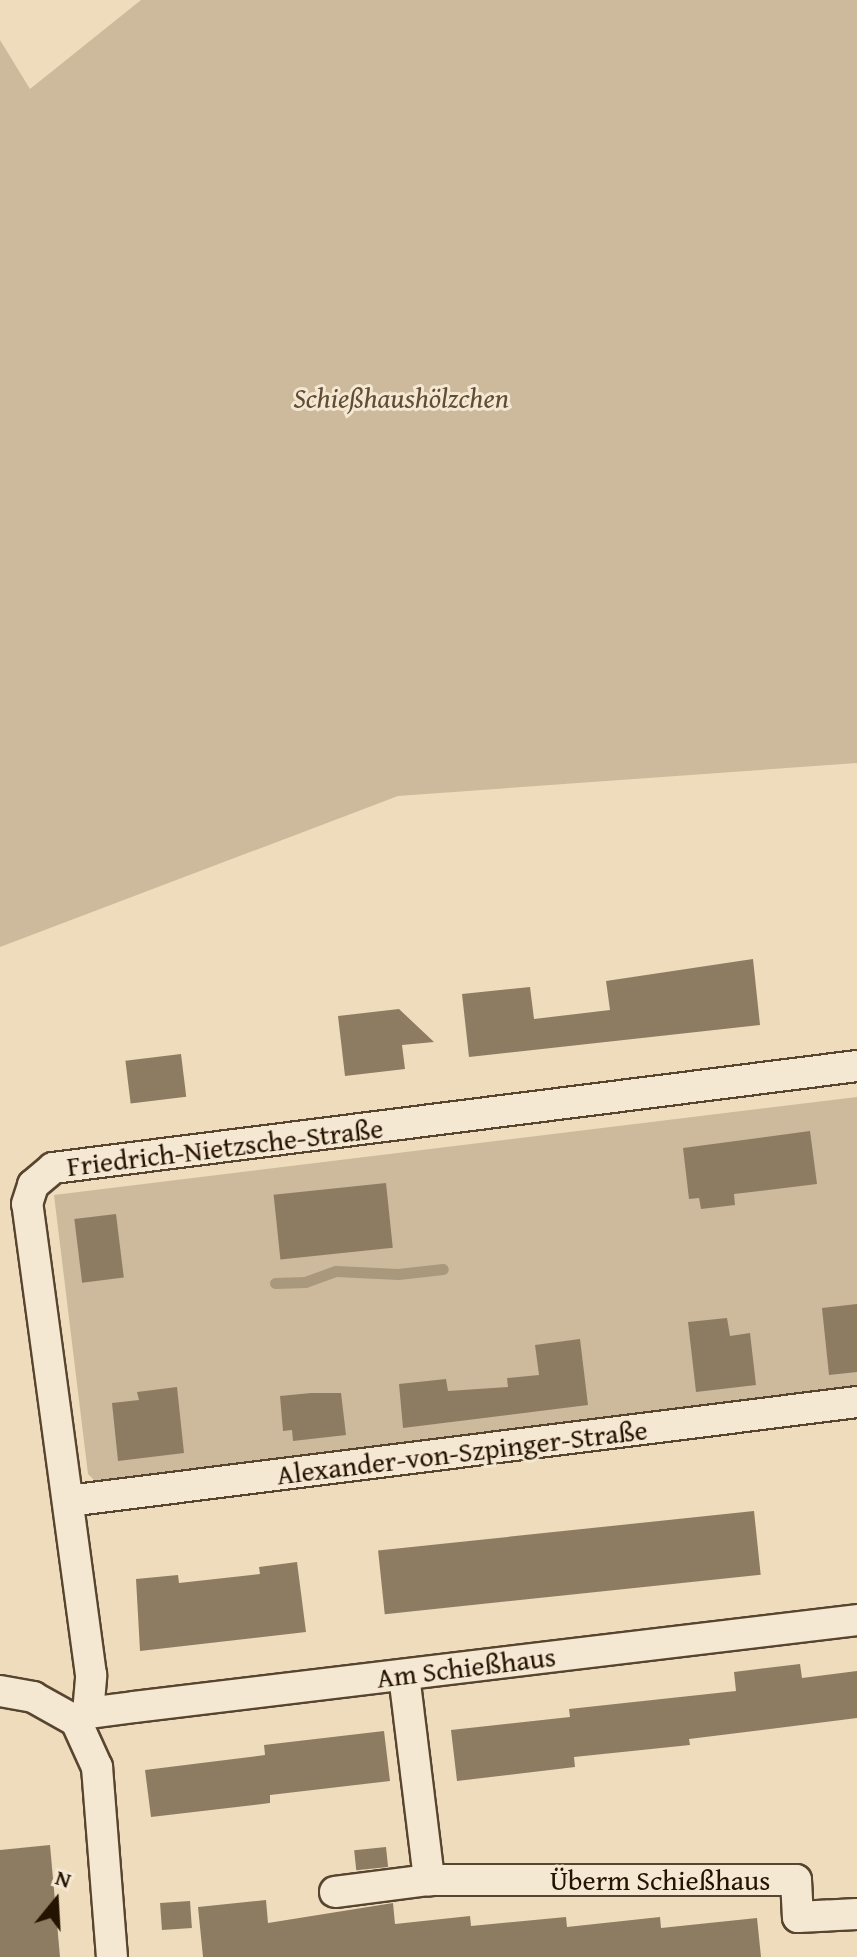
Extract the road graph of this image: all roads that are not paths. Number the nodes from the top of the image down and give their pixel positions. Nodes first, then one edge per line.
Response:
1 (857, 1066) edge
2 (857, 1402) edge
3 (68, 1501) junction
4 (857, 1620) edge
5 (404, 1675) junction
6 (0, 1691) edge
7 (82, 1717) junction
8 (429, 1880) junction
9 (335, 1892) dead end
10 (857, 1914) edge
11 (112, 1957) edge

1 - 3 street, Friedrich-Nietzsche-Straße
2 - 3 street, Alexander-von-Szpinger-Straße
3 - 7 street, Friedrich-Nietzsche-Straße
4 - 5 street, Am Schießhaus
5 - 7 street, Am Schießhaus
5 - 8 street
6 - 7 street
7 - 11 street
8 - 9 street, Überm Schießhaus
8 - 10 street, Überm Schießhaus

